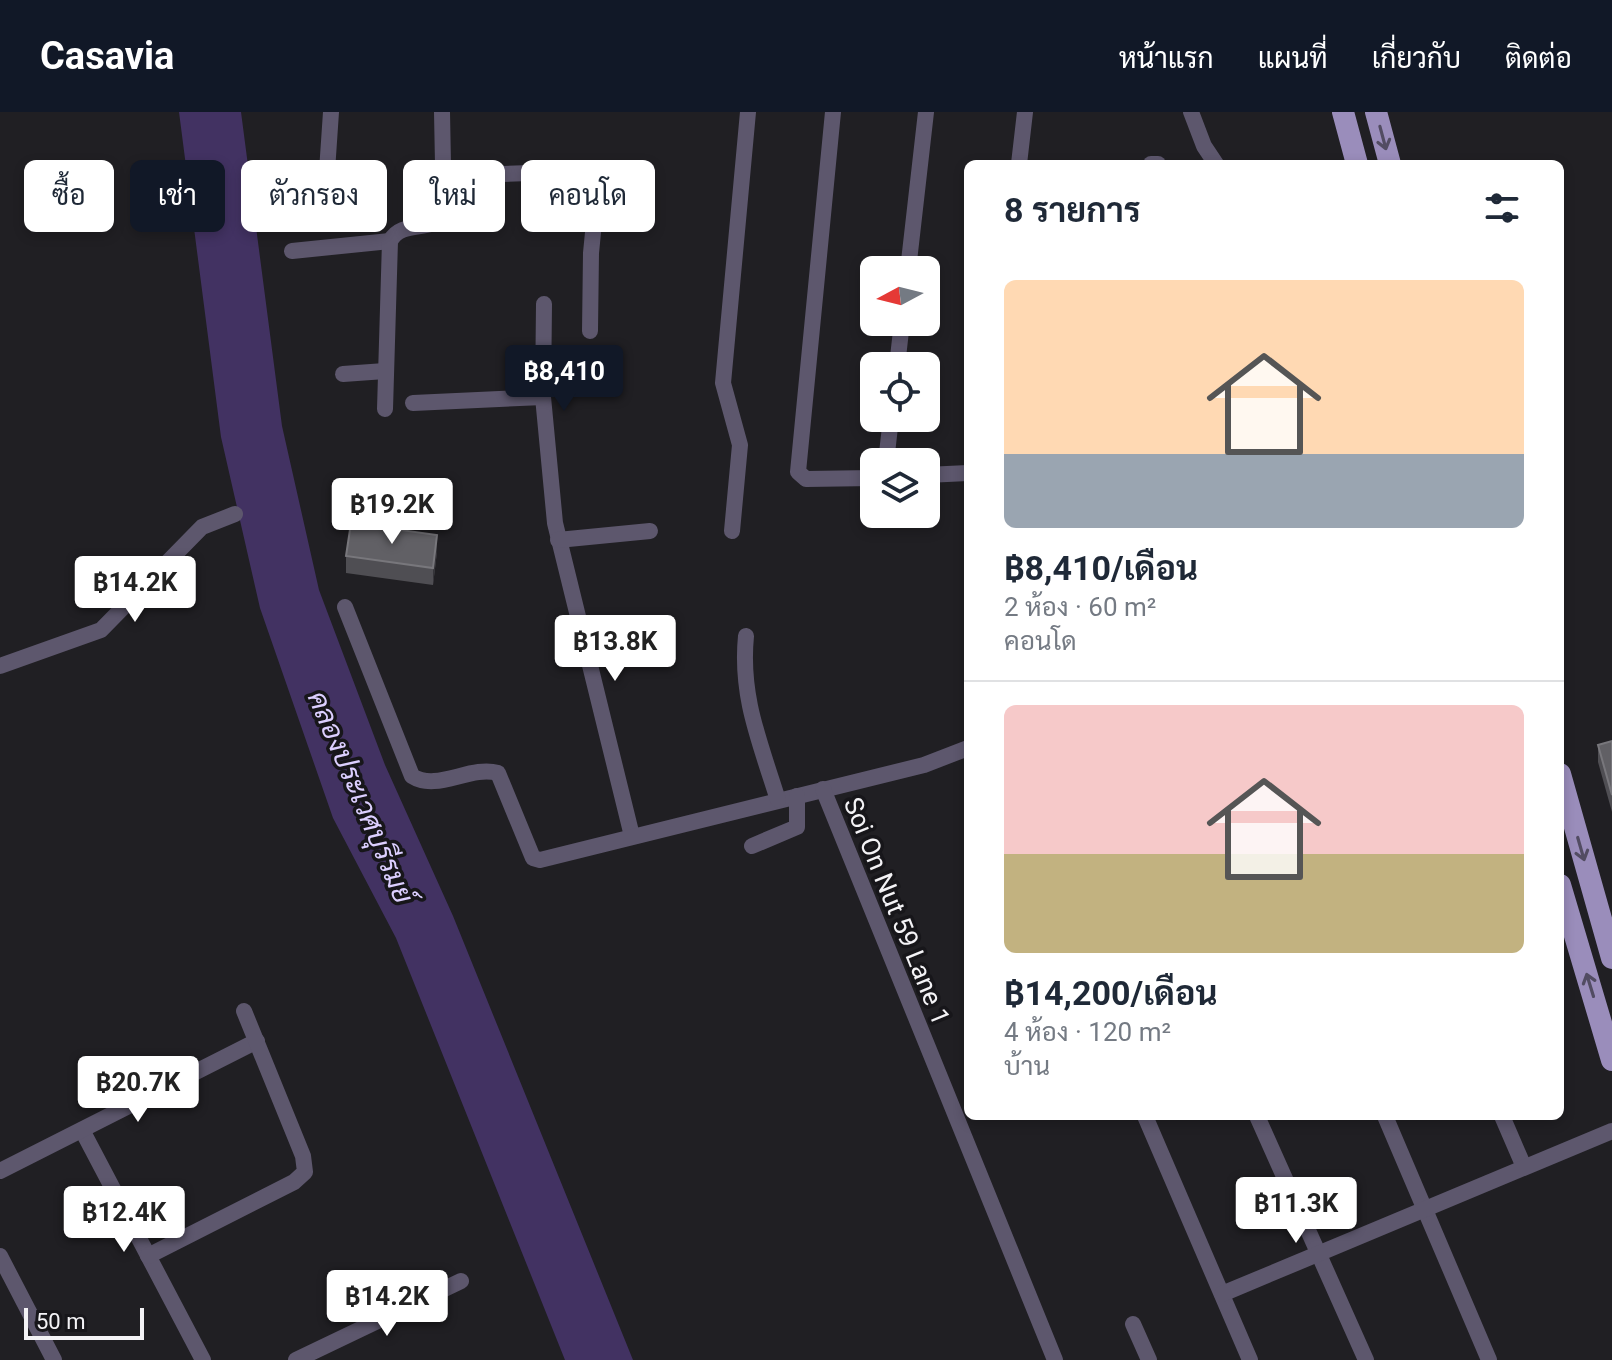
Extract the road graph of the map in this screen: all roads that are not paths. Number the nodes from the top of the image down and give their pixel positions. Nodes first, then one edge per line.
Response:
1 (331, 112) edge
2 (442, 112) edge
3 (748, 112) edge
4 (833, 112) edge
5 (926, 112) edge
6 (1025, 112) edge
7 (1191, 112) edge
8 (1343, 112) edge
9 (1376, 112) edge
10 (328, 160) edge
11 (443, 160) edge
12 (1019, 160) edge
13 (1213, 160) edge
14 (1356, 160) edge
15 (1389, 160) edge
16 (403, 229) edge
17 (593, 232) edge
18 (390, 241) junction
19 (292, 251) dead end
20 (910, 256) edge
21 (544, 304) dead end
22 (590, 331) dead end
23 (385, 371) junction
24 (343, 374) dead end
25 (543, 397) junction
26 (413, 403) dead end
27 (385, 409) dead end
28 (964, 473) edge
29 (940, 474) edge
30 (860, 478) edge
31 (235, 514) dead end
32 (650, 531) dead end
33 (732, 531) dead end
34 (557, 534) junction
35 (345, 607) dead end
36 (746, 636) dead end
37 (0, 666) edge
38 (964, 750) edge
39 (1564, 788) edge
40 (823, 789) junction
41 (797, 796) junction
42 (778, 800) junction
43 (632, 836) junction
44 (752, 846) dead end
45 (1564, 898) edge
46 (1612, 958) edge
47 (244, 1011) dead end
48 (257, 1041) junction
49 (1612, 1060) edge
50 (1147, 1120) edge
51 (1259, 1120) edge
52 (1387, 1120) edge
53 (1504, 1120) edge
54 (82, 1130) junction
55 (1612, 1131) edge
56 (1524, 1167) junction
57 (0, 1171) edge
58 (1425, 1208) junction
59 (1321, 1252) junction
60 (0, 1256) edge
61 (148, 1256) junction
62 (461, 1281) dead end
63 (1222, 1294) junction
64 (1133, 1324) dead end
65 (54, 1360) edge
66 (203, 1360) edge
67 (296, 1360) edge
68 (1055, 1360) edge
69 (1149, 1360) edge
70 (1250, 1360) edge
71 (1366, 1360) edge
72 (1489, 1360) edge

1 - 10 street
2 - 11 street
3 - 33 street
4 - 30 street
5 - 20 street
6 - 12 street
7 - 13 street
8 - 14 main road
9 -> 15 main road
16 - 18 street
17 - 22 street
18 - 19 street
18 - 23 street
21 - 25 street
23 - 24 street
23 - 27 street
25 - 26 street
25 - 34 street
28 - 29 street
31 - 37 street
32 - 34 street
34 - 43 street
35 - 43 street
36 - 42 street
38 - 40 street
39 -> 46 main road
40 - 41 street
40 - 68 street, Soi On Nut 59 Lane 1
41 - 42 street
41 - 44 street
42 - 43 street
49 -> 45 main road
47 - 48 street
48 - 54 street
48 - 61 street
50 - 63 street
51 - 59 street
52 - 58 street
53 - 56 street
54 - 57 street
54 - 61 street
55 - 56 street
56 - 58 street
58 - 59 street
58 - 72 street
59 - 63 street
59 - 71 street
60 - 65 street
61 - 66 street
62 - 67 street
63 - 70 street
64 - 69 street

